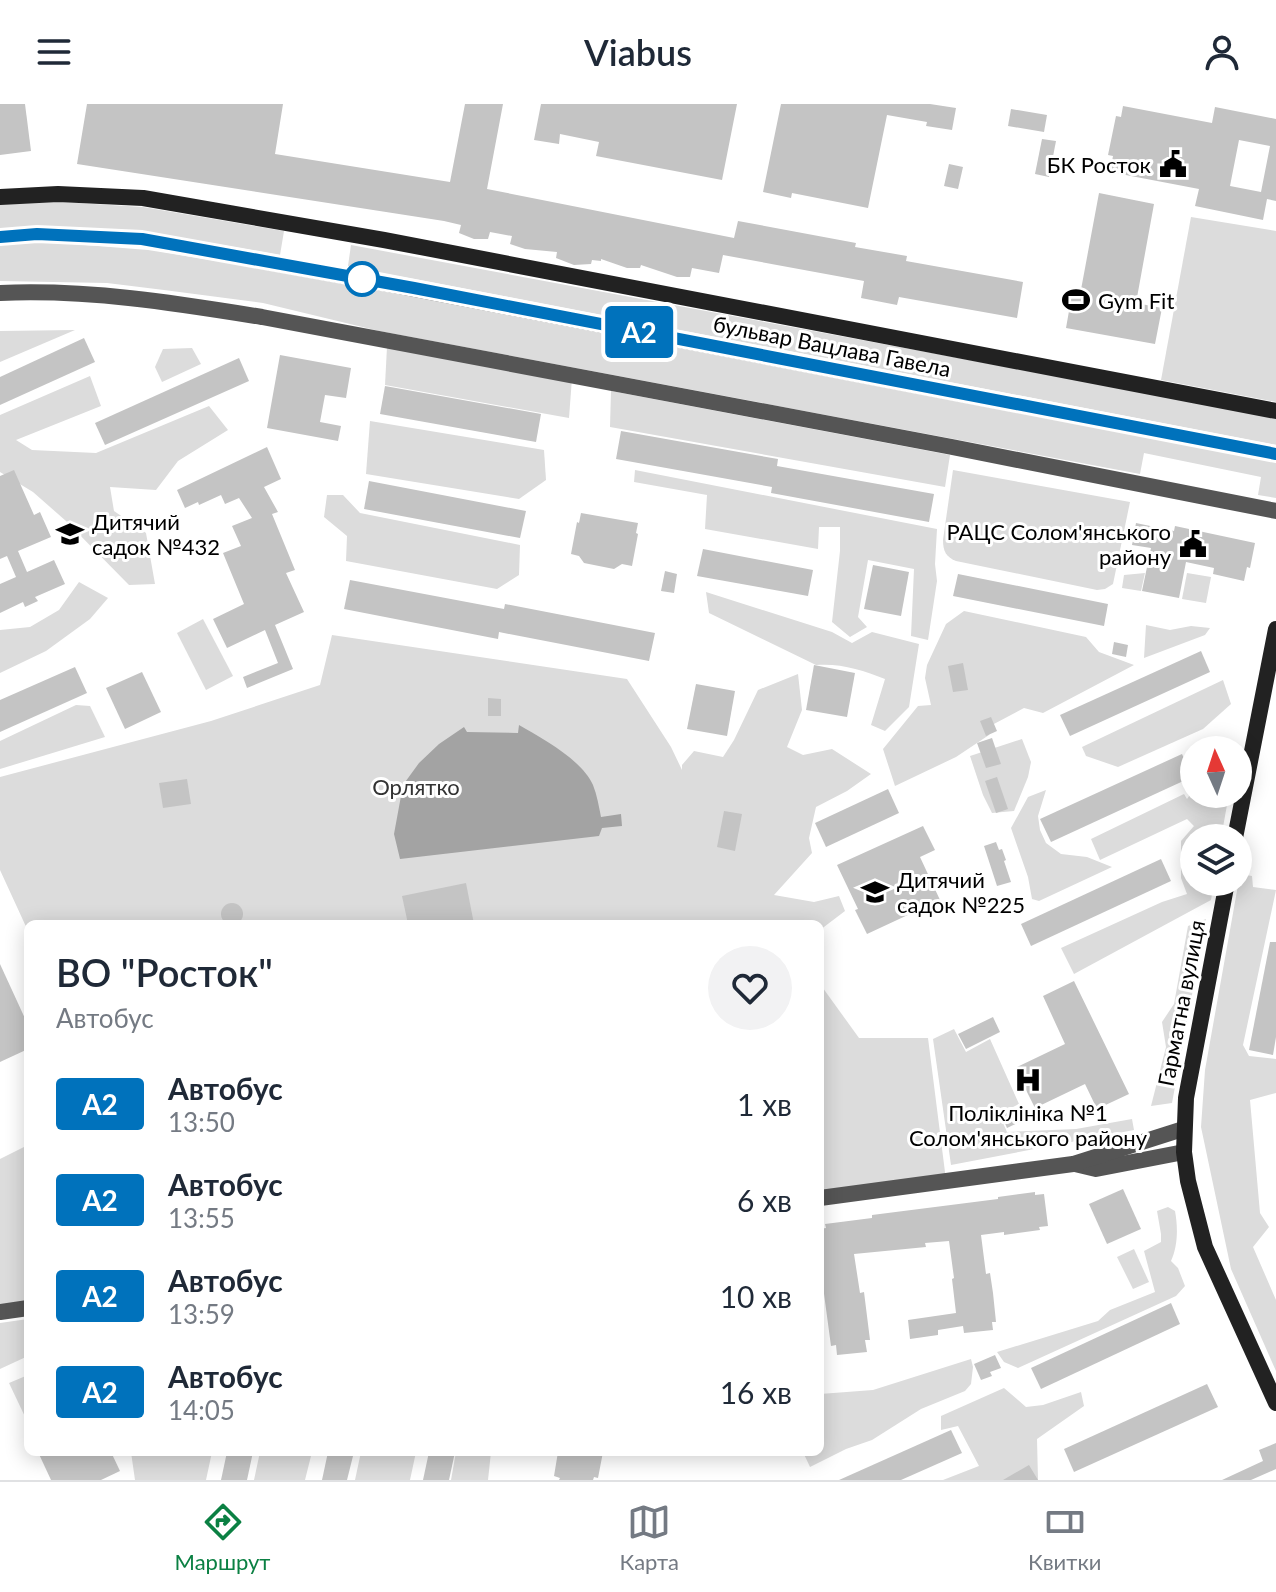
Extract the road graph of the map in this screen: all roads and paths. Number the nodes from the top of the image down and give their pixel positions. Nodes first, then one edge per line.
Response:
1 (0, 197) edge
2 (0, 237) edge
3 (0, 293) edge
4 (1276, 411) edge
5 (1276, 454) edge
6 (1276, 511) edge
7 (1276, 629) edge
8 (1238, 824) edge
9 (1224, 896) edge
10 (1183, 1129) junction
11 (1184, 1152) junction
12 (1073, 1164) junction
13 (824, 1197) edge
14 (24, 1309) edge
15 (0, 1312) edge
16 (1276, 1403) edge

1 - 4 street, бульвар Вацлава Гавела
2 - 5 street, бульвар Вацлава Гавела
3 - 6 street
7 - 8 street
9 - 10 street, Гарматна вулиця
10 - 11 street, Гарматна вулиця
10 - 12 street
11 - 12 street
11 - 16 street, Гарматна вулиця
12 - 13 street
14 - 15 street

